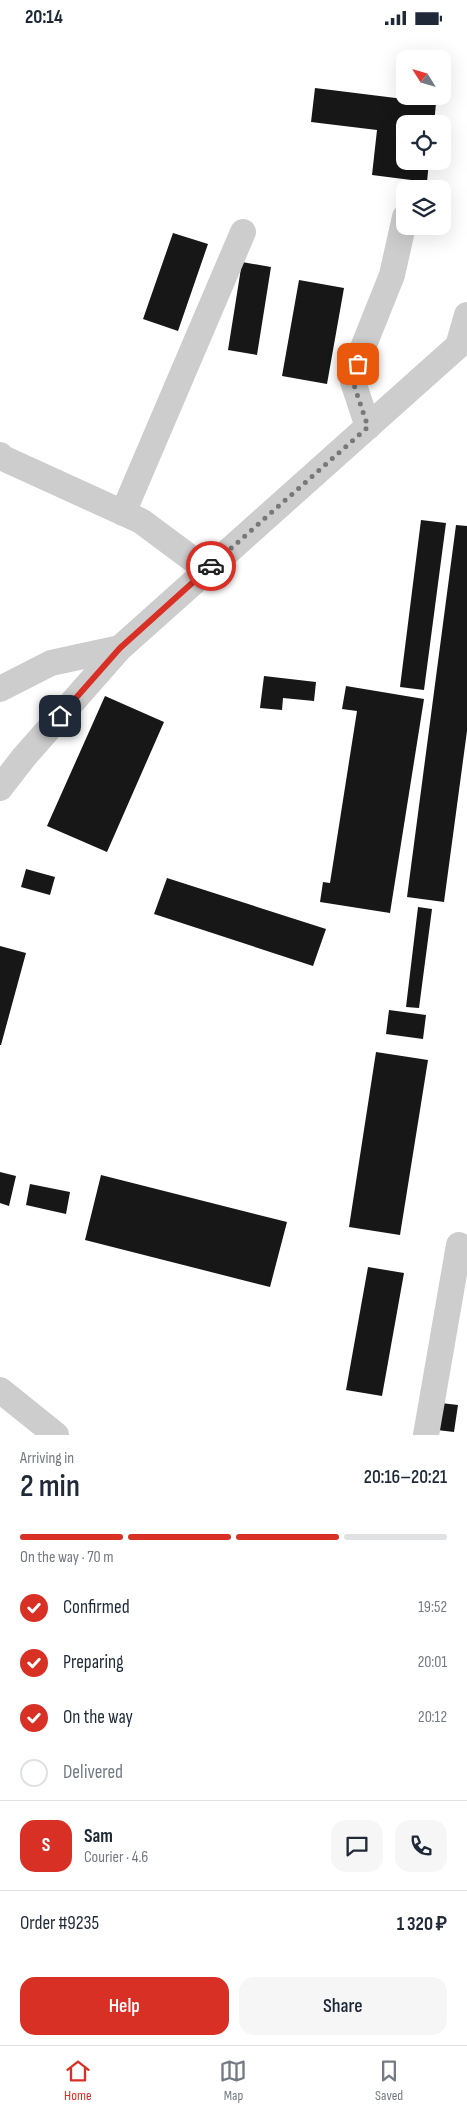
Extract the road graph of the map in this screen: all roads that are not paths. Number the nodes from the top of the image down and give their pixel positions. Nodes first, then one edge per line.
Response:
1 (243, 232) dead end
2 (401, 235) edge
3 (467, 315) edge
4 (368, 427) junction
5 (0, 455) edge
6 (123, 513) junction
7 (207, 570) junction
8 (120, 648) junction
9 (0, 689) edge
10 (0, 788) edge
11 (459, 1245) dead end
12 (0, 1390) edge
13 (56, 1435) edge
14 (426, 1435) edge

1 - 6 street
2 - 4 street
3 - 4 street
4 - 7 street
5 - 6 street
6 - 7 street
7 - 8 street
8 - 9 street
8 - 10 street
11 - 14 street
12 - 13 street

